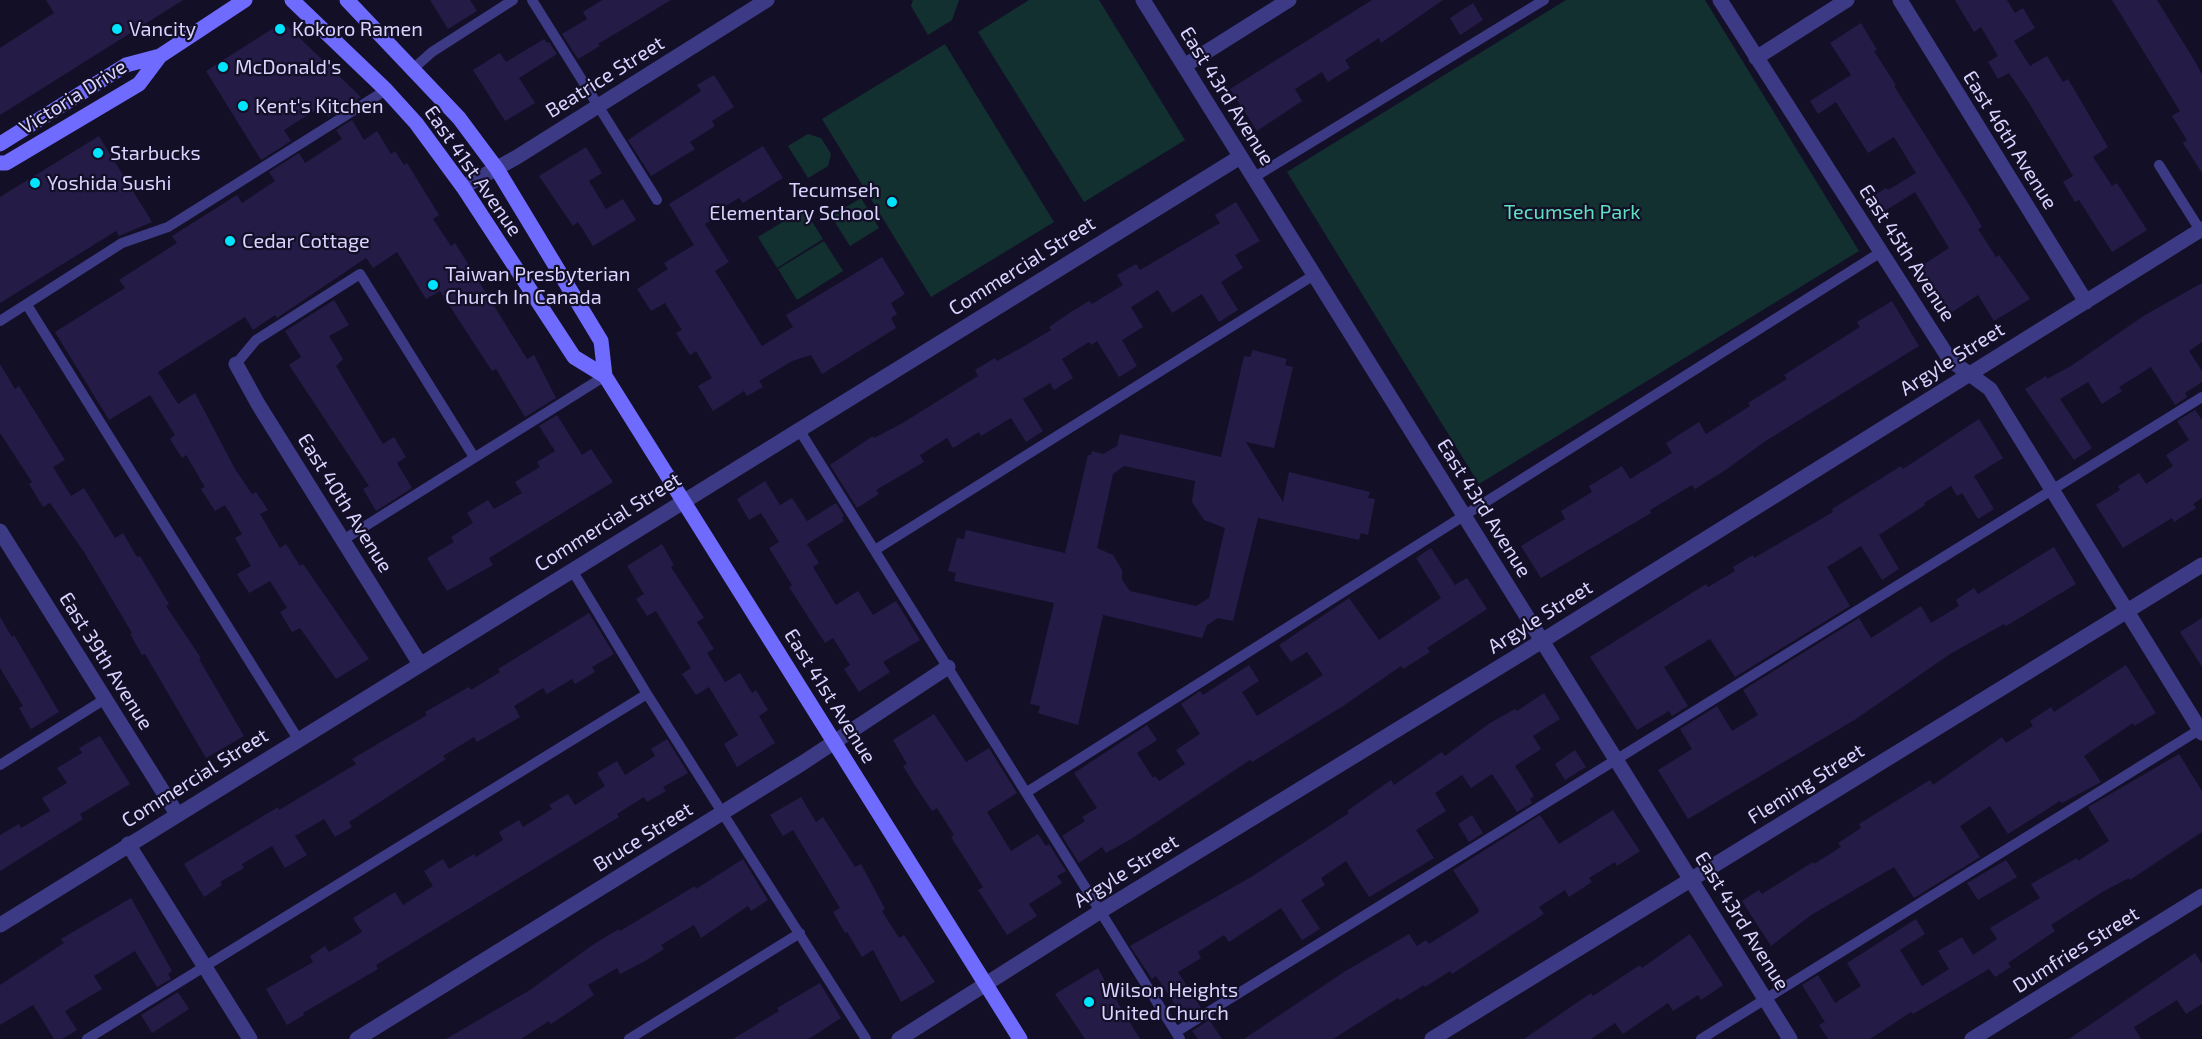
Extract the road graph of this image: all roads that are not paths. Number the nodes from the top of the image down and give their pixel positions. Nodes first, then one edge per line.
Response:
1 (245, 0) edge
2 (292, 0) edge
3 (347, 0) edge
4 (513, 0) edge
5 (532, 0) edge
6 (767, 0) edge
7 (1143, 0) edge
8 (1289, 0) edge
9 (1544, 0) edge
10 (1720, 0) edge
11 (1848, 0) edge
12 (1899, 0) edge
13 (160, 56) junction
14 (1756, 58) junction
15 (1184, 66) junction
16 (414, 68) junction
17 (386, 90) junction
18 (598, 106) junction
19 (0, 144) edge
20 (1240, 157) junction
21 (0, 163) edge
22 (2159, 165) dead end
23 (497, 169) junction
24 (1253, 178) junction
25 (463, 187) junction
26 (657, 200) dead end
27 (2201, 230) edge
28 (1881, 252) junction
29 (1314, 275) junction
30 (2085, 302) junction
31 (27, 305) junction
32 (0, 321) edge
33 (236, 364) joint
34 (1968, 373) junction
35 (605, 376) junction
36 (2202, 397) edge
37 (798, 428) junction
38 (474, 457) junction
39 (2052, 490) junction
40 (683, 501) junction
41 (1464, 515) junction
42 (0, 531) edge
43 (344, 540) junction
44 (874, 549) junction
45 (2202, 565) edge
46 (572, 570) junction
47 (2127, 612) junction
48 (1542, 641) junction
49 (420, 664) junction
50 (948, 667) junction
51 (647, 694) junction
52 (105, 699) junction
53 (2201, 730) edge
54 (298, 739) junction
55 (834, 742) junction
56 (2, 760) edge
57 (1616, 760) junction
58 (1027, 792) junction
59 (723, 813) junction
60 (177, 814) junction
61 (128, 844) junction
62 (1692, 879) junction
63 (2202, 896) edge
64 (1101, 910) junction
65 (0, 925) edge
66 (800, 933) junction
67 (205, 967) junction
68 (986, 985) junction
69 (1766, 999) junction
70 (1178, 1036) edge
71 (87, 1039) edge
72 (250, 1039) edge
73 (357, 1039) edge
74 (629, 1039) edge
75 (866, 1039) edge
76 (899, 1039) edge
77 (1020, 1039) edge
78 (1432, 1039) edge
79 (1701, 1039) edge
80 (1790, 1039) edge
81 (1972, 1039) edge

1 - 13 main road, Victoria Drive
2 - 17 main road, East 41st Avenue
3 - 16 main road, East 41st Avenue
4 - 16 lane
5 - 18 lane
6 - 18 street, Beatrice Street
7 - 15 street, East 43rd Avenue
8 - 15 street
9 - 24 lane
10 - 14 street, East 45th Avenue
11 - 14 street
12 - 30 street, East 46th Avenue
13 - 19 main road, Victoria Drive
13 - 21 main road, Victoria Drive
14 - 28 street, East 45th Avenue
15 - 20 street, East 43rd Avenue
16 - 23 main road, East 41st Avenue
17 - 25 main road, East 41st Avenue
17 - 31 lane
18 - 23 street, Beatrice Street
18 - 26 lane
20 - 24 street, East 43rd Avenue
20 - 37 street, Commercial Street
22 - 27 lane
23 - 25 street, Beatrice Street
23 - 35 main road, East 41st Avenue
24 - 29 street, East 43rd Avenue
25 - 35 main road, East 41st Avenue
27 - 30 street, Argyle Street
28 - 34 street, East 45th Avenue
28 - 41 lane
29 - 41 street, East 43rd Avenue
29 - 44 lane
30 - 34 street, Argyle Street
31 - 32 lane
31 - 54 lane
33 - 38 lane
33 - 43 street, East 40th Avenue
34 - 39 street, East 45th Avenue
34 - 48 street, Argyle Street
35 - 38 lane
35 - 40 main road, East 41st Avenue
36 - 39 lane
37 - 40 street, Commercial Street
37 - 44 lane
38 - 43 lane
39 - 47 street, East 45th Avenue
39 - 57 lane
40 - 46 street, Commercial Street
40 - 55 main road, East 41st Avenue
41 - 48 street, East 43rd Avenue
41 - 58 lane
42 - 52 street, East 39th Avenue
43 - 49 street, East 40th Avenue
44 - 50 lane
45 - 47 street, Fleming Street
46 - 49 street, Commercial Street
46 - 51 lane
47 - 53 street, East 45th Avenue
47 - 62 street, Fleming Street
48 - 57 street, East 43rd Avenue
48 - 64 street, Argyle Street
49 - 54 street, Commercial Street
50 - 55 street, Bruce Street
50 - 58 lane
51 - 59 lane
51 - 67 lane
52 - 56 lane
52 - 60 street, East 39th Avenue
53 - 69 lane
54 - 60 street, Commercial Street
55 - 59 street, Bruce Street
55 - 68 main road, East 41st Avenue
57 - 62 street, East 43rd Avenue
57 - 70 lane
58 - 64 lane
59 - 66 lane
59 - 73 street, Bruce Street
60 - 61 street, Commercial Street
61 - 65 street, Commercial Street
61 - 67 street
62 - 69 street, East 43rd Avenue
62 - 78 street, Fleming Street
63 - 81 street, Dumfries Street
64 - 68 street, Argyle Street
64 - 70 lane
66 - 74 lane
66 - 75 lane
67 - 71 lane
67 - 72 street
68 - 76 street, Argyle Street
68 - 77 main road, East 41st Avenue
69 - 79 lane
69 - 80 street, East 43rd Avenue

